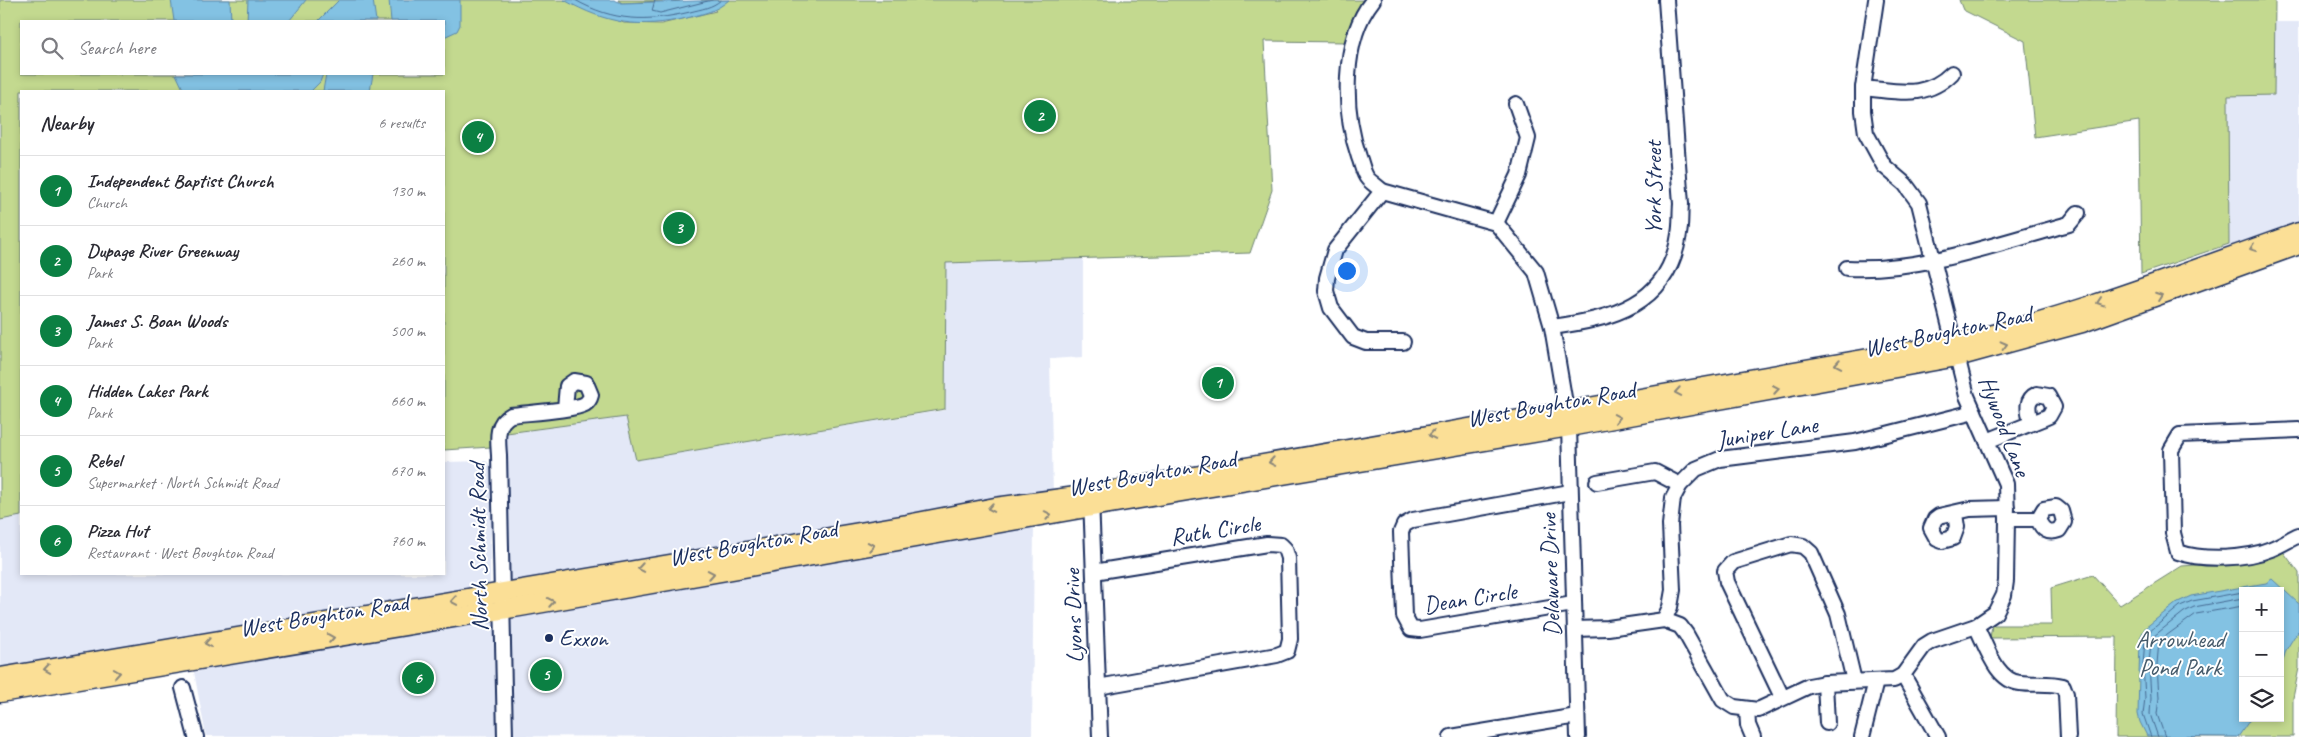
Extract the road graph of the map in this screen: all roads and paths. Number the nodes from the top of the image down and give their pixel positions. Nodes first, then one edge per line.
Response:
1 (1373, 0) edge
2 (1666, 0) edge
3 (1876, 0) edge
4 (1952, 73) dead end
5 (1864, 88) junction
6 (1516, 104) dead end
7 (1382, 191) junction
8 (2078, 213) dead end
9 (1496, 223) junction
10 (2299, 232) edge
11 (2299, 245) edge
12 (1932, 260) junction
13 (1847, 268) dead end
14 (1552, 327) junction
15 (1403, 342) dead end
16 (1956, 350) junction
17 (564, 408) dead end
18 (1974, 412) junction
19 (1568, 419) junction
20 (2031, 423) dead end
21 (2299, 430) edge
22 (1987, 441) junction
23 (1597, 482) dead end
24 (1680, 485) junction
25 (1570, 492) junction
26 (1091, 500) junction
27 (1017, 512) junction
28 (1955, 514) dead end
29 (2007, 514) junction
30 (2038, 519) dead end
31 (2299, 534) edge
32 (1094, 572) junction
33 (502, 592) junction
34 (1573, 604) junction
35 (502, 610) junction
36 (1664, 620) junction
37 (1976, 626) junction
38 (1575, 629) junction
39 (1903, 675) junction
40 (0, 677) edge
41 (1854, 681) junction
42 (1876, 681) junction
43 (1825, 683) junction
44 (1098, 687) junction
45 (183, 688) dead end
46 (0, 693) edge
47 (1782, 697) junction
48 (1747, 710) junction
49 (1577, 716) junction
50 (1827, 723) dead end
51 (1748, 736) edge
52 (196, 737) edge
53 (505, 737) edge
54 (1100, 737) edge
55 (1451, 737) edge
56 (1578, 737) edge
57 (1862, 737) edge
58 (1938, 737) edge
59 (2068, 737) edge

1 - 7 street
2 - 14 street, York Street
3 - 5 street, Hywood Lane
4 - 5 street
5 - 12 street, Hywood Lane
6 - 9 street
7 - 9 street
7 - 15 street
8 - 12 street
9 - 14 street, Delaware Drive
10 -> 16 main road, West Boughton Road
16 -> 11 main road, West Boughton Road
12 - 13 street
12 - 16 street, Hywood Lane
14 - 19 street, Delaware Drive
16 - 18 street, Hywood Lane
16 - 19 main road, West Boughton Road
17 - 33 street, North Schmidt Road
18 - 22 street, Hywood Lane
18 - 24 street, Juniper Lane
19 - 25 street, Delaware Drive
19 - 26 main road, West Boughton Road
20 - 22 street
21 - 31 street
22 - 29 street, Hywood Lane
23 - 24 street
24 - 36 street, Juniper Lane
25 - 34 street, Delaware Drive
25 - 34 street, Dean Circle
26 - 27 main road, West Boughton Road
26 - 32 street, Lyons Drive
27 -> 33 main road, West Boughton Road
35 -> 27 main road, West Boughton Road
28 - 29 street
29 - 30 street
29 - 37 street, Hywood Lane
32 - 44 street, Lyons Drive
32 - 44 street, Ruth Circle
33 - 35 street, North Schmidt Road
33 -> 40 main road, West Boughton Road
34 - 38 street, Delaware Drive
46 -> 35 main road, West Boughton Road
35 - 53 street, North Schmidt Road
36 - 38 street
36 - 48 street
37 - 39 street, Hywood Lane
37 - 59 street
38 - 49 street, Delaware Drive
39 - 42 street
39 - 58 street
41 - 42 street
41 - 43 street
41 - 47 street
42 - 57 street
43 - 47 street
43 - 50 street
44 - 54 street, Lyons Drive
45 - 52 street
47 - 48 street
48 - 51 street
49 - 55 street
49 - 56 street, Delaware Drive

